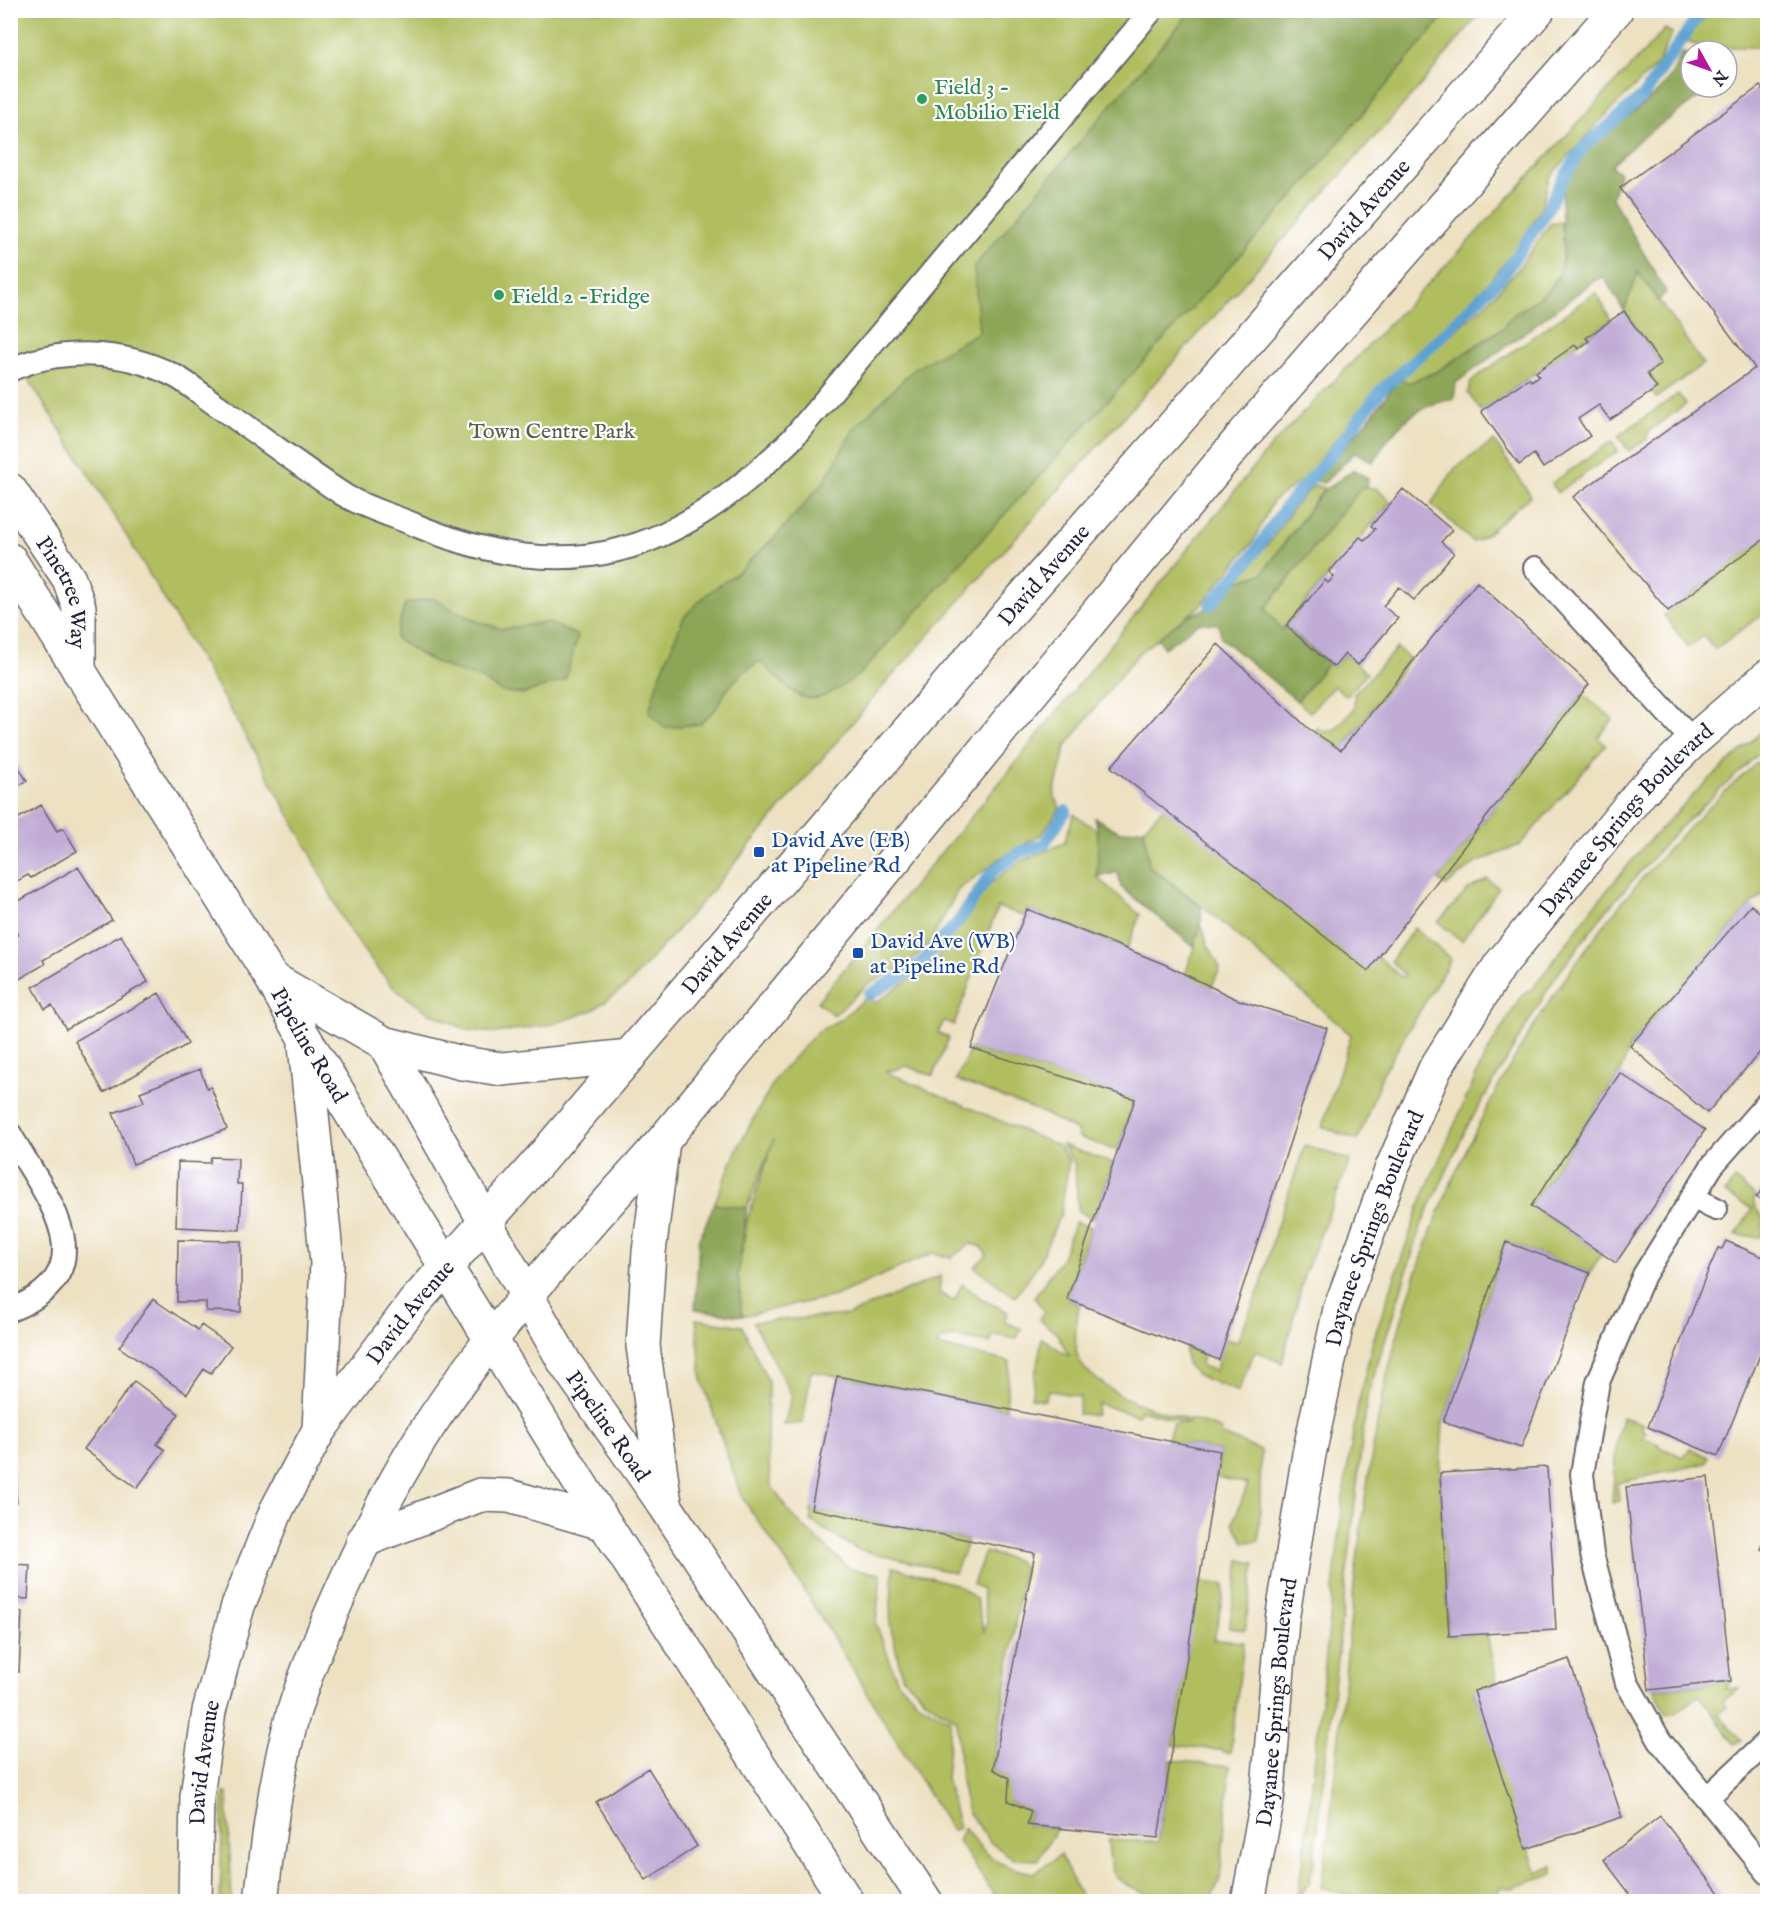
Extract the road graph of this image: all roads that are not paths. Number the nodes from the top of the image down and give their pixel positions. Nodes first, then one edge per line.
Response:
1 (1152, 10) edge
2 (1538, 10) edge
3 (1616, 10) edge
4 (10, 370) edge
5 (10, 490) edge
6 (10, 560) edge
7 (1535, 568) dead end
8 (79, 671) junction
9 (1767, 676) edge
10 (1693, 741) junction
11 (272, 979) junction
12 (304, 1037) junction
13 (384, 1043) junction
14 (630, 1056) junction
15 (1767, 1102) edge
16 (10, 1134) edge
17 (663, 1141) junction
18 (1692, 1197) junction
19 (1716, 1209) dead end
20 (486, 1222) junction
21 (446, 1267) junction
22 (528, 1296) junction
23 (10, 1310) edge
24 (492, 1339) junction
25 (320, 1430) junction
26 (666, 1508) junction
27 (605, 1524) junction
28 (363, 1541) junction
29 (1767, 1741) edge
30 (1708, 1797) junction
31 (1767, 1873) edge
32 (195, 1902) edge
33 (261, 1902) edge
34 (847, 1902) edge
35 (926, 1902) edge
36 (1248, 1902) edge

1 - 4 lane
2 - 14 main road, David Avenue
3 - 17 main road
5 - 8 main road, Pinetree Way
6 - 8 main road, Pipeline Road
7 - 10 lane
8 - 11 main road, Pipeline Road
9 - 10 main road, Dayanee Springs Boulevard
10 - 36 main road, Dayanee Springs Boulevard
11 - 12 main road, Pipeline Road
11 - 13 main road, Pipeline Road
12 - 21 main road, Pipeline Road
12 - 25 main road
13 - 14 main road
13 - 20 main road, Pipeline Road
14 - 20 main road, David Avenue
15 - 18 lane
16 - 23 lane
17 - 22 main road
17 - 26 main road
18 - 19 lane
18 - 30 lane
20 - 21 main road, David Avenue
20 - 22 main road, Pipeline Road
21 - 24 main road, Pipeline Road
21 - 25 main road, David Avenue
22 - 24 main road
22 - 26 main road, Pipeline Road
24 - 27 main road, Pipeline Road
24 - 28 main road
25 - 32 main road, David Avenue
26 - 35 main road, Pipeline Road
27 - 28 main road
27 - 34 main road, Pipeline Road
28 - 33 main road
29 - 30 lane
30 - 31 lane

